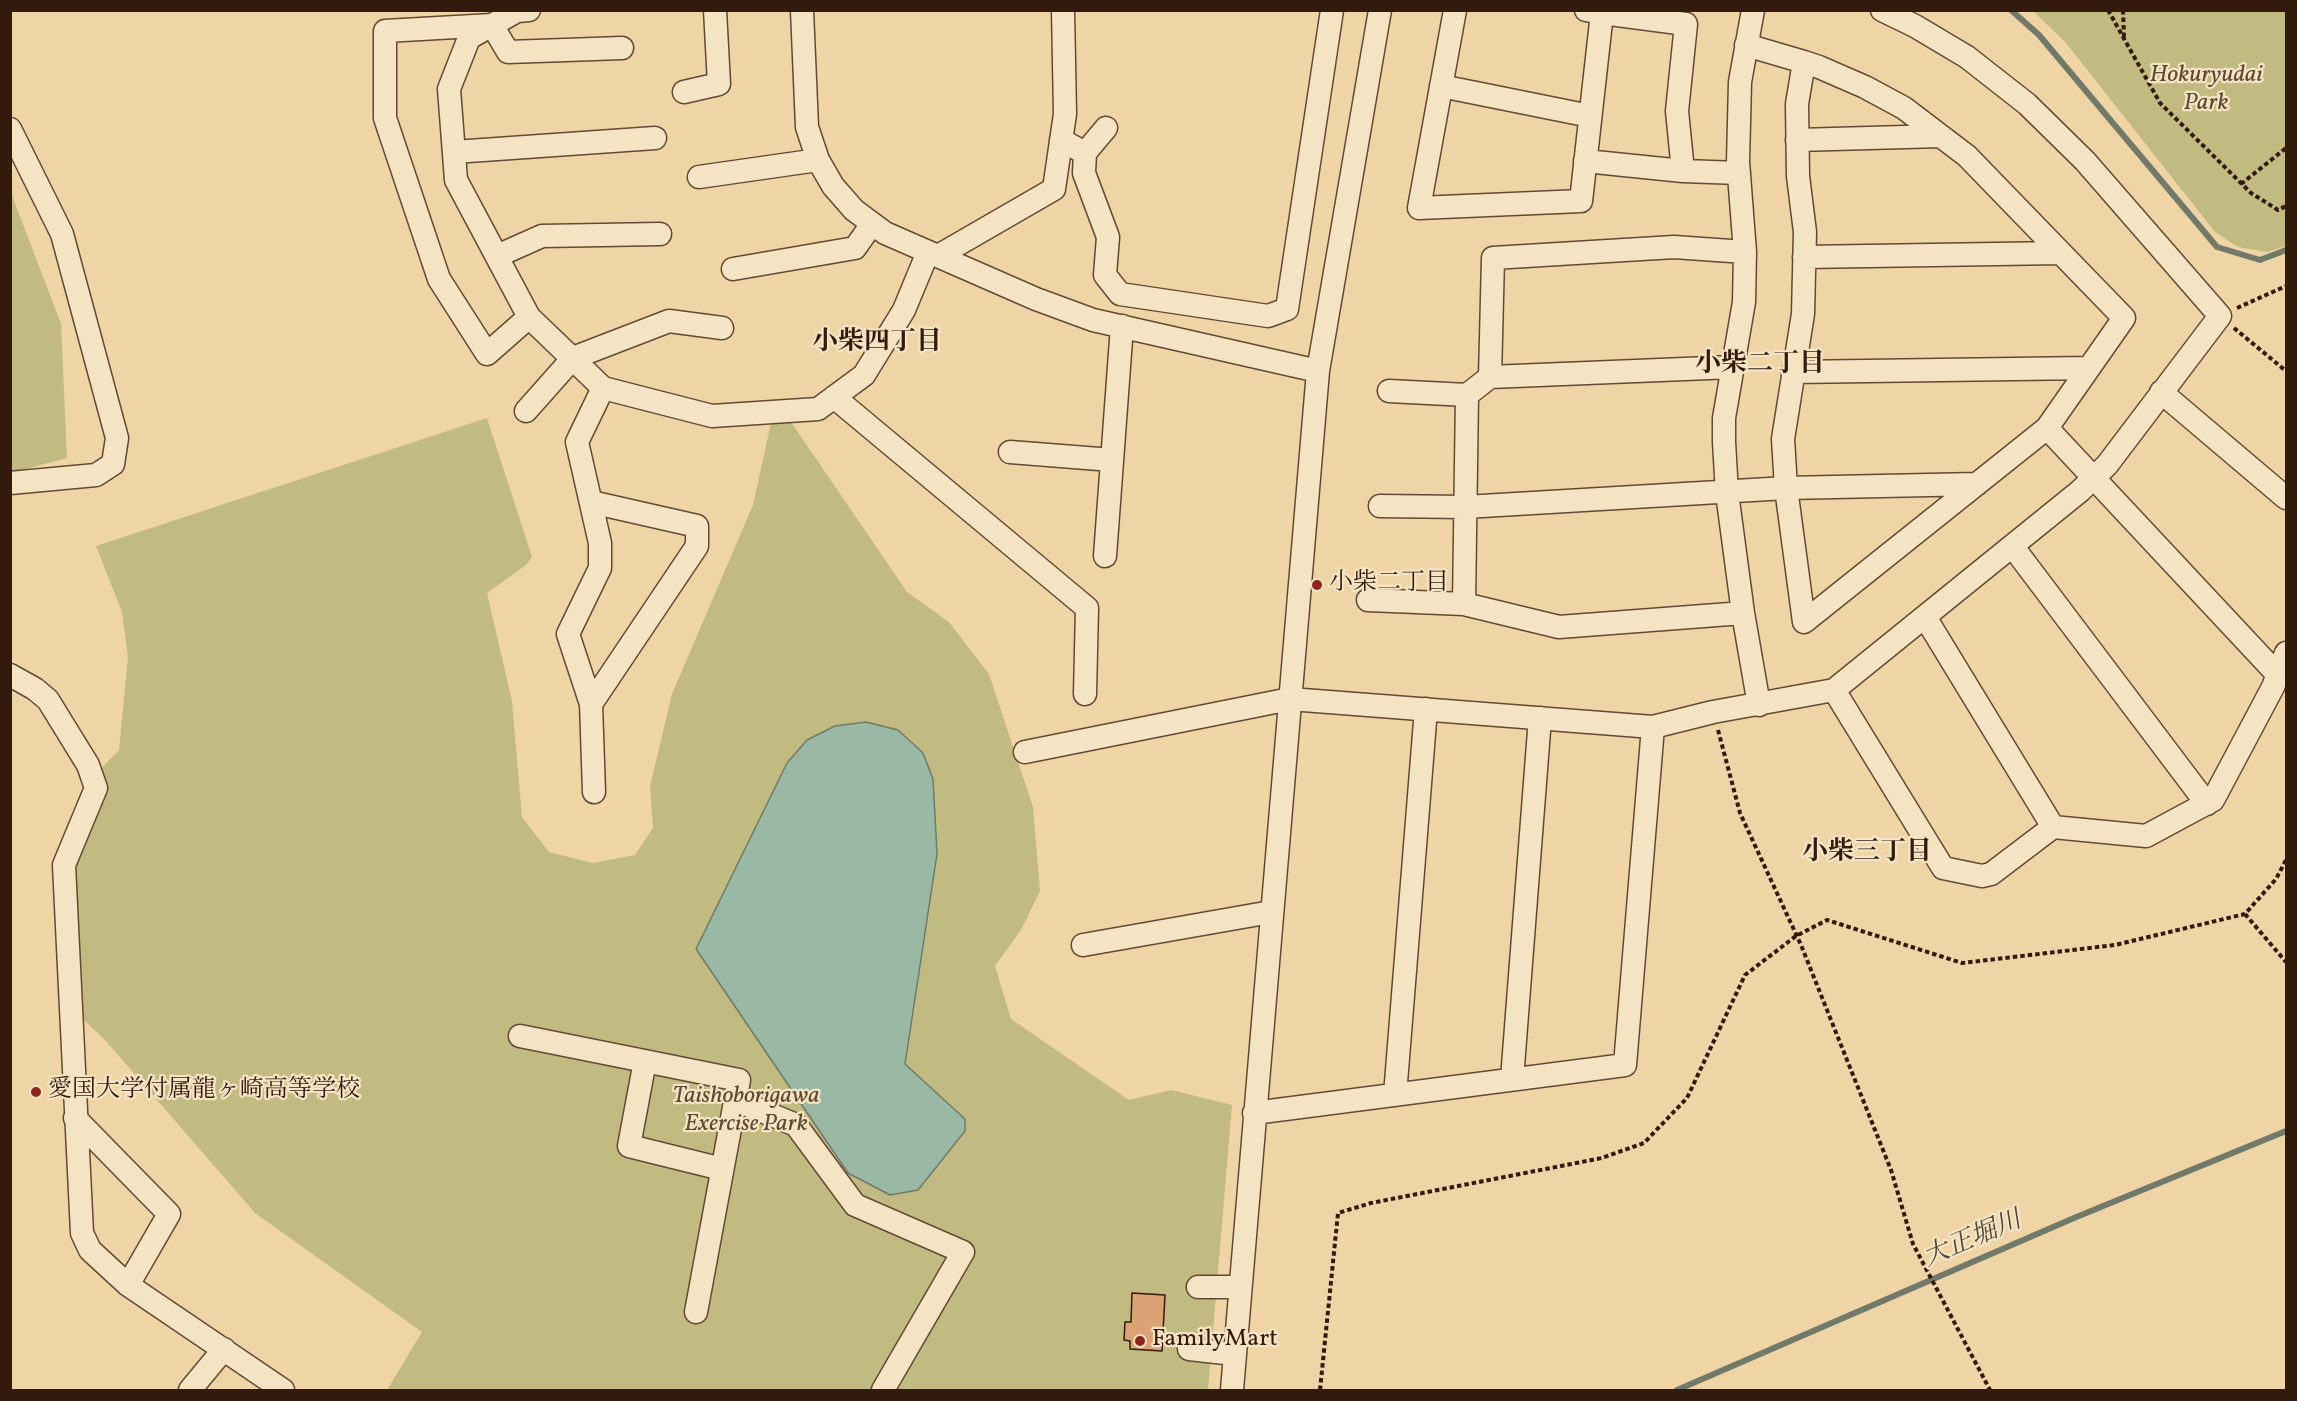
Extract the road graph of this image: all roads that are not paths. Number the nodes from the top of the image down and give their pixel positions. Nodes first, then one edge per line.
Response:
1 (529, 10) edge
2 (715, 10) edge
3 (802, 10) edge
4 (1063, 10) edge
5 (1332, 10) edge
6 (1380, 10) edge
7 (1455, 10) edge
8 (1754, 10) edge
9 (1882, 10) edge
10 (1594, 12) edge
11 (492, 25) junction
12 (1746, 45) junction
13 (622, 48) dead end
14 (1804, 62) junction
15 (1442, 86) junction
16 (684, 92) dead end
17 (1590, 116) junction
18 (1106, 128) dead end
19 (10, 129) edge
20 (1941, 136) junction
21 (655, 138) dead end
22 (1061, 140) junction
23 (1797, 140) junction
24 (454, 152) junction
25 (1085, 153) junction
26 (818, 160) junction
27 (1585, 161) junction
28 (1683, 171) junction
29 (1739, 173) junction
30 (699, 177) dead end
31 (872, 224) junction
32 (660, 234) dead end
33 (1745, 252) junction
34 (2060, 253) junction
35 (933, 254) junction
36 (497, 256) junction
37 (1804, 257) junction
38 (733, 269) dead end
39 (529, 317) junction
40 (1122, 326) junction
41 (722, 328) dead end
42 (573, 358) junction
43 (1733, 367) junction
44 (2088, 368) junction
45 (1318, 371) junction
46 (1793, 372) junction
47 (1490, 377) junction
48 (603, 388) junction
49 (1389, 391) dead end
50 (2161, 392) junction
51 (1467, 396) junction
52 (834, 398) junction
53 (526, 411) dead end
54 (2047, 428) junction
55 (1010, 452) dead end
56 (1112, 460) junction
57 (2093, 478) junction
58 (10, 483) edge
59 (1977, 484) junction
60 (1786, 488) junction
61 (1727, 493) junction
62 (2286, 498) edge
63 (591, 502) junction
64 (1380, 506) dead end
65 (1465, 507) junction
66 (2013, 547) junction
67 (1105, 556) dead end
68 (1368, 600) dead end
69 (1464, 604) junction
70 (1743, 613) junction
71 (1925, 617) junction
72 (2286, 653) edge
73 (10, 675) edge
74 (2278, 675) junction
75 (1834, 690) junction
76 (1085, 694) dead end
77 (1290, 699) junction
78 (591, 704) junction
79 (1759, 705) junction
80 (1426, 709) junction
81 (1540, 718) junction
82 (1653, 727) junction
83 (1024, 752) dead end
84 (594, 792) dead end
85 (2207, 804) junction
86 (2053, 827) junction
87 (1271, 912) junction
88 (1083, 945) dead end
89 (520, 1036) dead end
90 (645, 1061) junction
91 (1512, 1079) junction
92 (1395, 1095) junction
93 (735, 1100) junction
94 (1254, 1113) junction
95 (75, 1118) junction
96 (722, 1169) junction
97 (128, 1285) junction
98 (1198, 1287) dead end
99 (1240, 1287) junction
100 (696, 1312) dead end
101 (224, 1349) junction
102 (1189, 1349) dead end
103 (1234, 1354) junction
104 (190, 1390) edge
105 (283, 1390) edge
106 (883, 1390) edge
107 (1232, 1390) edge

1 - 11 street
2 - 16 street
3 - 26 street
4 - 22 street
5 - 25 street
6 - 45 street
7 - 15 street
8 - 12 street
9 - 50 street
10 - 17 street
10 - 28 street
11 - 13 street
11 - 24 street
11 - 39 street
12 - 14 street
12 - 29 street
14 - 20 street
14 - 23 street
15 - 17 street
15 - 27 street
17 - 27 street
18 - 25 street
19 - 58 street
20 - 23 street
20 - 34 street
21 - 24 street
22 - 25 street
22 - 35 street
23 - 37 street
24 - 36 street
26 - 30 street
26 - 31 street
27 - 28 street
28 - 29 street
29 - 33 street
31 - 35 street
31 - 38 street
32 - 36 street
33 - 43 street
33 - 47 street
34 - 37 street
34 - 44 street
35 - 40 street
35 - 52 street
36 - 39 street
37 - 46 street
39 - 42 street
40 - 45 street
40 - 56 street
41 - 42 street
42 - 48 street
42 - 53 street
43 - 47 street
43 - 61 street
44 - 46 street
44 - 54 street
45 - 77 street
46 - 60 street
47 - 51 street
48 - 52 street
48 - 63 street
49 - 51 street
50 - 57 street
50 - 62 street
51 - 65 street
52 - 76 street
54 - 57 street
54 - 59 street
55 - 56 street
56 - 67 street
57 - 66 street
57 - 74 street
59 - 60 street
59 - 60 street
60 - 61 street
61 - 65 street
61 - 70 street
63 - 78 street
63 - 78 street
64 - 65 street
65 - 69 street
66 - 71 street
66 - 85 street
68 - 69 street
69 - 70 street
70 - 79 street
71 - 75 street
71 - 86 street
72 - 74 street
73 - 95 street
74 - 85 street
75 - 79 street
75 - 86 street
77 - 80 street
77 - 83 street
77 - 87 street
78 - 84 street
79 - 82 street
80 - 81 street
80 - 92 street
81 - 82 street
81 - 91 street
82 - 91 street
85 - 86 street
87 - 88 street
87 - 94 street
89 - 90 street
90 - 93 street
90 - 96 street
91 - 92 street
92 - 94 street
93 - 96 street
93 - 106 street
94 - 99 street
95 - 97 street
95 - 97 street
96 - 100 street
97 - 101 street
98 - 99 street
99 - 103 street
101 - 104 street
101 - 105 street
102 - 103 street
103 - 107 street

